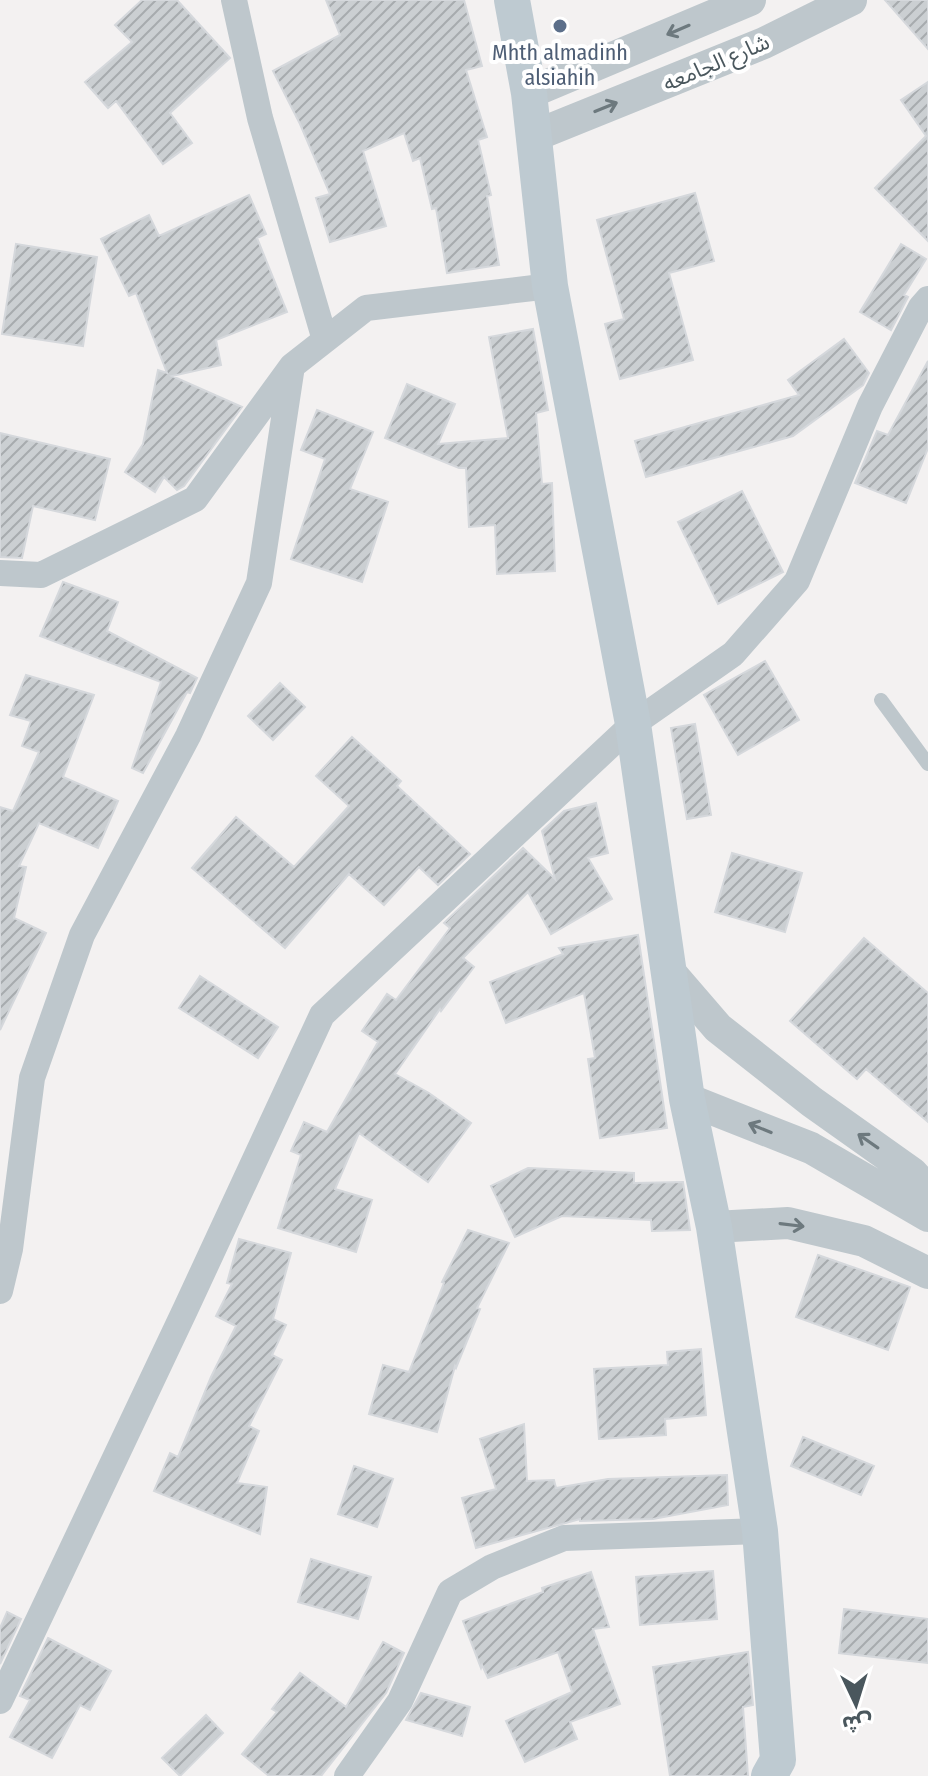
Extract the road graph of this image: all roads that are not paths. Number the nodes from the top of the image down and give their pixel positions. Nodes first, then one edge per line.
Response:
1 (234, 0) edge
2 (512, 0) edge
3 (750, 0) edge
4 (851, 0) edge
5 (529, 93) junction
6 (534, 136) junction
7 (550, 286) junction
8 (926, 306) edge
9 (325, 340) junction
10 (292, 366) junction
11 (0, 573) edge
12 (881, 700) dead end
13 (633, 724) junction
14 (928, 764) edge
15 (668, 970) junction
16 (687, 1099) junction
17 (928, 1190) edge
18 (928, 1216) edge
19 (714, 1227) junction
20 (928, 1273) edge
21 (0, 1291) edge
22 (760, 1531) junction
23 (0, 1701) edge
24 (779, 1771) edge
25 (347, 1776) edge

1 - 9 street
2 - 5 main road
3 -> 5 street, شارع الجامعه
6 -> 4 street, شارع الجامعه
5 - 6 main road
6 - 7 main road
7 - 9 street
7 - 13 main road
8 - 13 street
9 - 10 street
10 - 11 street
10 - 21 street
12 - 14 lane
13 - 15 main road
13 - 23 street
15 - 16 main road
17 -> 15 street
18 -> 16 street
16 - 19 main road
19 -> 20 street
19 - 22 main road
22 - 24 main road
22 - 25 street

